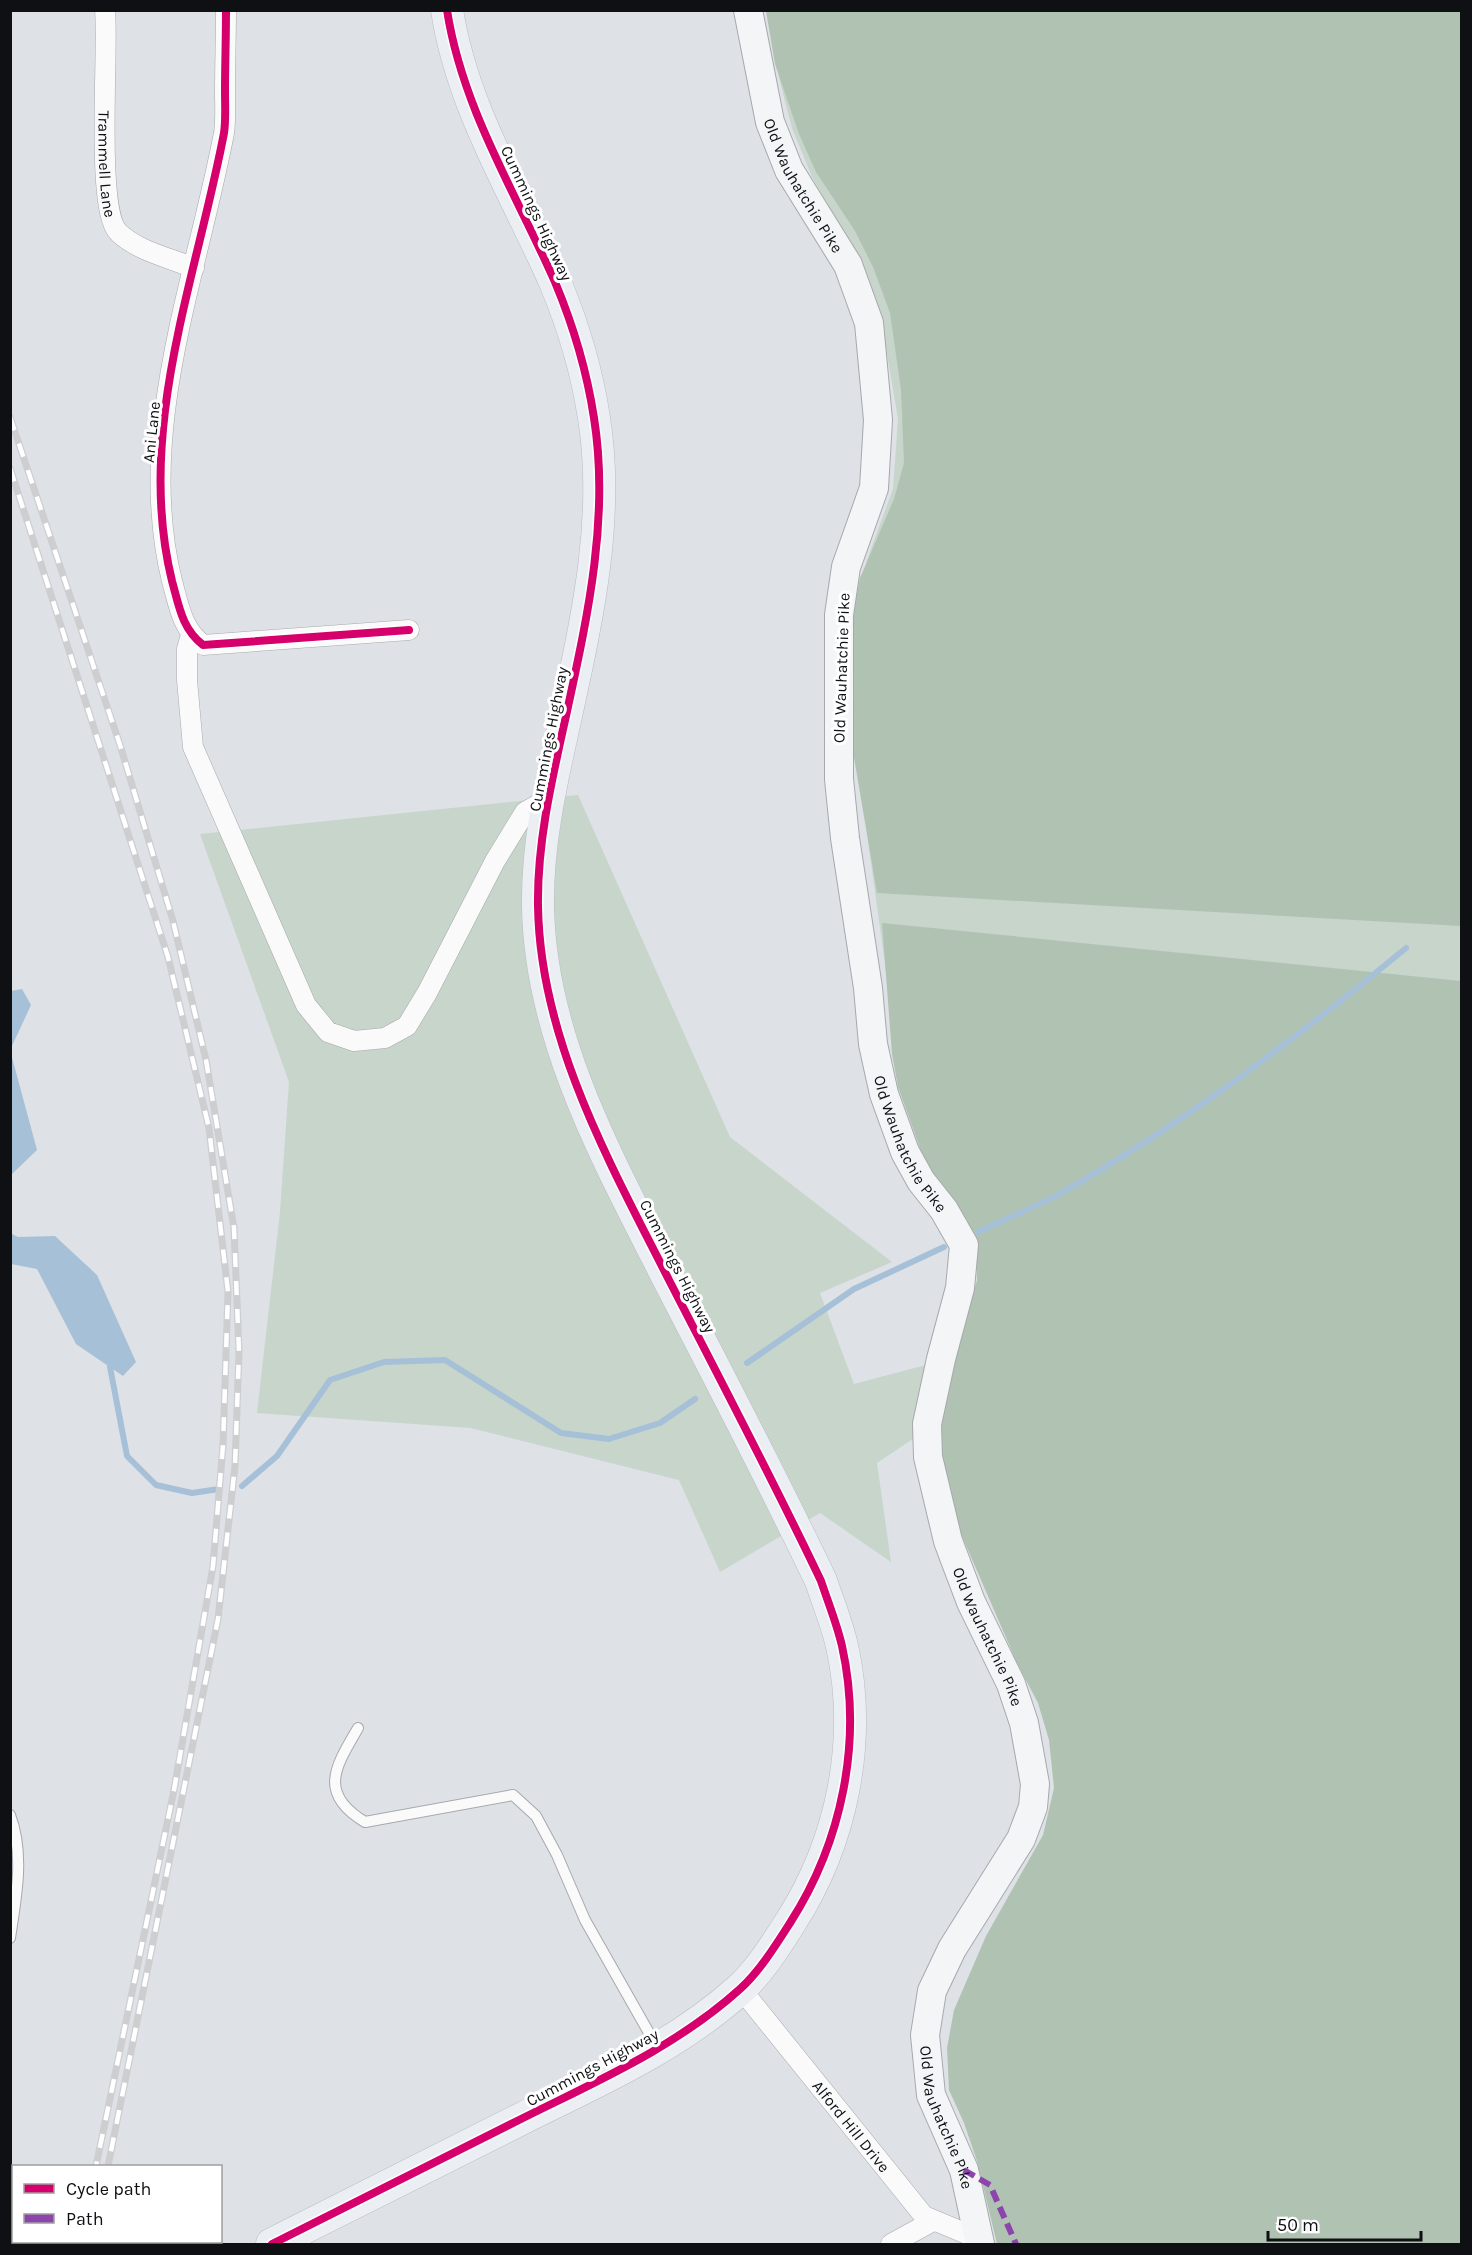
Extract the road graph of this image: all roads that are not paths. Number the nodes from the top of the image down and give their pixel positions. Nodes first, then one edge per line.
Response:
1 (105, 10) edge
2 (226, 10) edge
3 (447, 10) edge
4 (748, 10) edge
5 (194, 267) junction
6 (409, 630) dead end
7 (191, 635) junction
8 (548, 799) junction
9 (358, 1728) dead end
10 (10, 1815) edge
11 (10, 1938) edge
12 (741, 1989) junction
13 (658, 2050) junction
14 (933, 2221) junction
15 (980, 2242) edge
16 (272, 2244) edge
17 (891, 2244) edge

1 - 5 street, Trammell Lane
2 - 5 street, Ani Lane
3 - 8 main road, Cummings Highway
4 - 15 main road, Old Wauhatchie Pike
5 - 7 street, Ani Lane
6 - 7 street
7 - 8 street
8 - 12 main road, Cummings Highway
9 - 13 lane
10 - 11 lane
12 - 13 main road, Cummings Highway
12 - 14 street, Alford Hill Drive
13 - 16 main road, Cummings Highway
14 - 15 street, Alford Hill Drive
14 - 17 street

